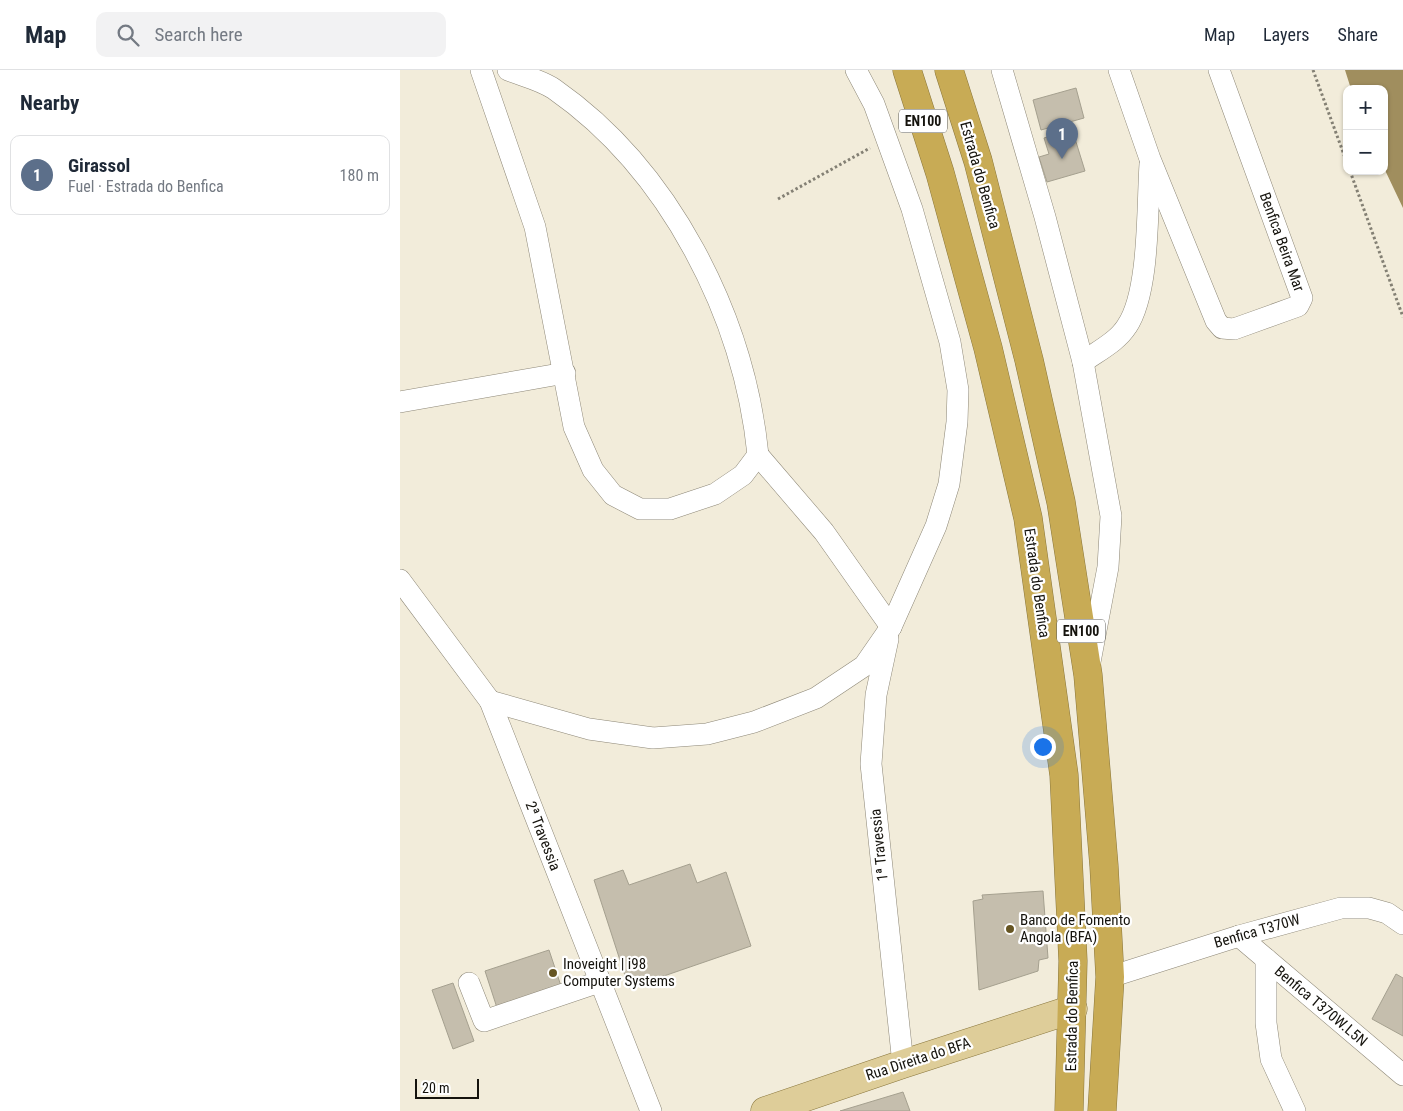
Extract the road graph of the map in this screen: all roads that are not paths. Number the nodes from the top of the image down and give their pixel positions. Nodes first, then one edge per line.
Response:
1 (481, 70) edge
2 (508, 70) edge
3 (856, 70) edge
4 (906, 70) edge
5 (949, 70) edge
6 (1002, 70) edge
7 (1119, 70) edge
8 (1218, 70) edge
9 (1150, 159) junction
10 (1083, 362) junction
11 (565, 373) junction
12 (400, 402) edge
13 (758, 455) junction
14 (400, 580) edge
15 (891, 627) junction
16 (1088, 675) junction
17 (490, 701) junction
18 (1403, 924) edge
19 (1239, 936) junction
20 (1266, 959) junction
21 (1110, 976) junction
22 (599, 982) junction
23 (469, 983) dead end
24 (1073, 1009) junction
25 (903, 1064) junction
26 (1403, 1075) edge
27 (651, 1111) edge
28 (765, 1111) edge
29 (1069, 1111) edge
30 (1102, 1111) edge
31 (1295, 1111) edge

1 - 11 street
2 - 13 street
3 - 15 street
4 - 24 highway, Estrada do Benfica / EN100
5 - 16 highway, Estrada do Benfica / EN100
6 - 10 street
7 - 9 street, Benfica Beira Mar
8 - 9 street, Benfica Beira Mar
9 - 10 street, Benfica Beira Mar
10 - 16 street
11 - 12 street
11 - 13 street
13 - 15 street
14 - 17 street, 2ª Travessia
15 - 17 street
15 - 25 street, 1ª Travessia
16 - 21 highway, Estrada do Benfica / EN100
17 - 22 street, 2ª Travessia
18 - 19 street, Benfica T370W
19 - 20 street, Benfica T370W.L5N
19 - 21 street, Benfica T370W
20 - 26 street, Benfica T370W.L5N
20 - 31 street
21 - 30 highway, Estrada do Benfica / EN100
22 - 23 street
22 - 27 street, 2ª Travessia
24 - 25 main road, Rua Direita do BFA
24 - 29 highway, Estrada do Benfica / EN100
25 - 28 main road, Rua Direita do BFA

